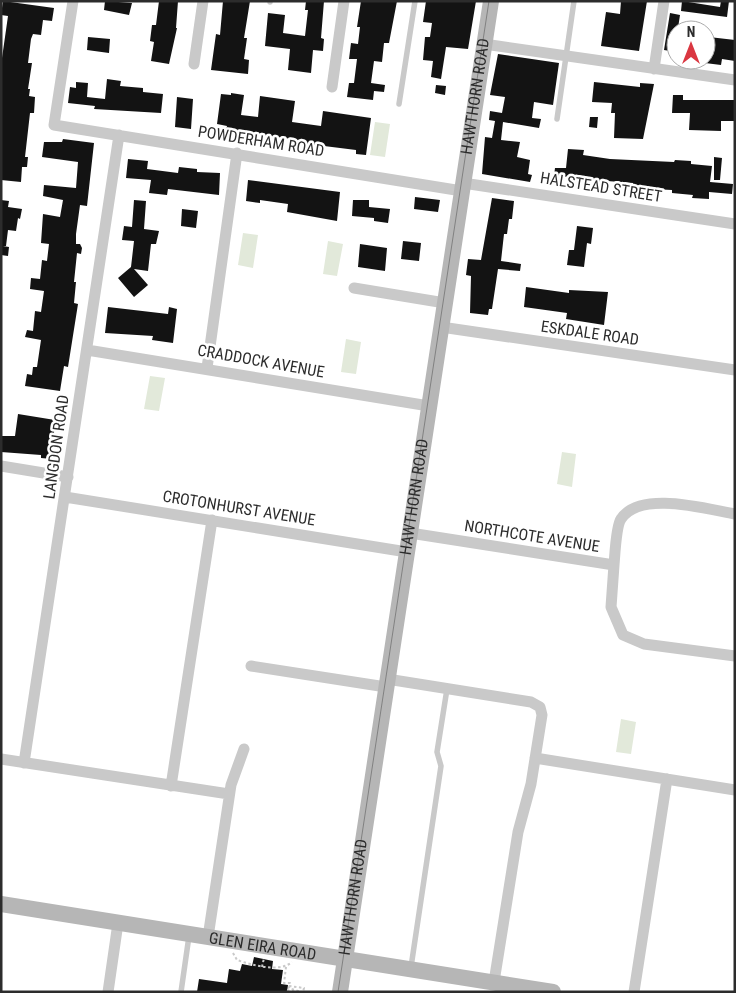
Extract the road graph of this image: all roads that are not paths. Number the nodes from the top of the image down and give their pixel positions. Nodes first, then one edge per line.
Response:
1 (73, 1) edge
2 (204, 1) edge
3 (344, 1) edge
4 (415, 1) edge
5 (491, 1) edge
6 (574, 1) edge
7 (664, 1) edge
8 (484, 44) junction
9 (567, 56) junction
10 (194, 64) dead end
11 (654, 69) junction
12 (735, 80) edge
13 (332, 87) dead end
14 (399, 104) dead end
15 (557, 120) dead end
16 (119, 135) junction
17 (237, 153) junction
18 (463, 187) junction
19 (735, 224) edge
20 (354, 288) dead end
21 (445, 303) junction
22 (441, 327) junction
23 (87, 350) junction
24 (206, 368) junction
25 (735, 370) edge
26 (429, 406) junction
27 (1, 466) edge
28 (68, 477) junction
29 (65, 497) junction
30 (735, 514) edge
31 (212, 520) junction
32 (410, 533) junction
33 (407, 552) junction
34 (614, 565) junction
35 (735, 656) edge
36 (251, 666) dead end
37 (387, 683) junction
38 (447, 689) junction
39 (244, 749) dead end
40 (535, 758) junction
41 (1, 759) edge
42 (24, 763) junction
43 (667, 779) junction
44 (171, 786) junction
45 (735, 790) edge
46 (229, 794) junction
47 (1, 904) edge
48 (118, 923) junction
49 (189, 934) junction
50 (208, 937) junction
51 (345, 959) junction
52 (410, 969) junction
53 (494, 982) junction
54 (528, 990) edge
55 (108, 992) edge
56 (181, 992) edge
57 (340, 992) edge
58 (554, 992) edge
59 (634, 992) edge

1 - 16 street, POWDERHAM ROAD
2 - 10 street
3 - 13 street
4 - 14 lane
5 - 8 main road, HAWTHORN ROAD
6 - 9 lane
7 - 11 street
8 - 9 street
8 - 18 main road, HAWTHORN ROAD
9 - 11 street
9 - 15 lane
11 - 12 street
16 - 17 street, POWDERHAM ROAD
16 - 23 street, LANGDON ROAD
17 - 18 street, POWDERHAM ROAD
17 - 24 street
18 - 19 street, HALSTEAD STREET
18 - 21 main road, HAWTHORN ROAD
20 - 21 street
21 - 22 main road, HAWTHORN ROAD
22 - 25 street, ESKDALE ROAD
22 - 26 main road, HAWTHORN ROAD
23 - 24 street, CRADDOCK AVENUE
23 - 28 street, LANGDON ROAD
24 - 26 street, CRADDOCK AVENUE
26 - 32 main road, HAWTHORN ROAD
27 - 28 street
28 - 29 street, LANGDON ROAD
29 - 31 street, CROTONHURST AVENUE
29 - 42 street, LANGDON ROAD
30 - 34 street
31 - 33 street, CROTONHURST AVENUE
31 - 44 street
32 - 33 main road, HAWTHORN ROAD
32 - 34 street, NORTHCOTE AVENUE
33 - 37 main road, HAWTHORN ROAD
34 - 35 street, NORTHCOTE AVENUE
36 - 37 street
37 - 38 street
37 - 51 main road, HAWTHORN ROAD
38 - 40 street
38 - 52 lane
39 - 46 street
40 - 43 street
40 - 53 street
41 - 42 street
42 - 44 street
43 - 45 street
43 - 59 street
44 - 46 street
46 - 50 street
47 - 48 main road, GLEN EIRA ROAD
48 - 49 main road, GLEN EIRA ROAD
48 - 55 street
49 - 50 main road, GLEN EIRA ROAD
49 - 56 lane
50 - 51 main road, GLEN EIRA ROAD
51 - 52 main road, GLEN EIRA ROAD
51 - 57 main road, HAWTHORN ROAD
52 - 53 main road, GLEN EIRA ROAD
53 - 54 main road, GLEN EIRA ROAD
54 - 58 main road, GLEN EIRA ROAD

